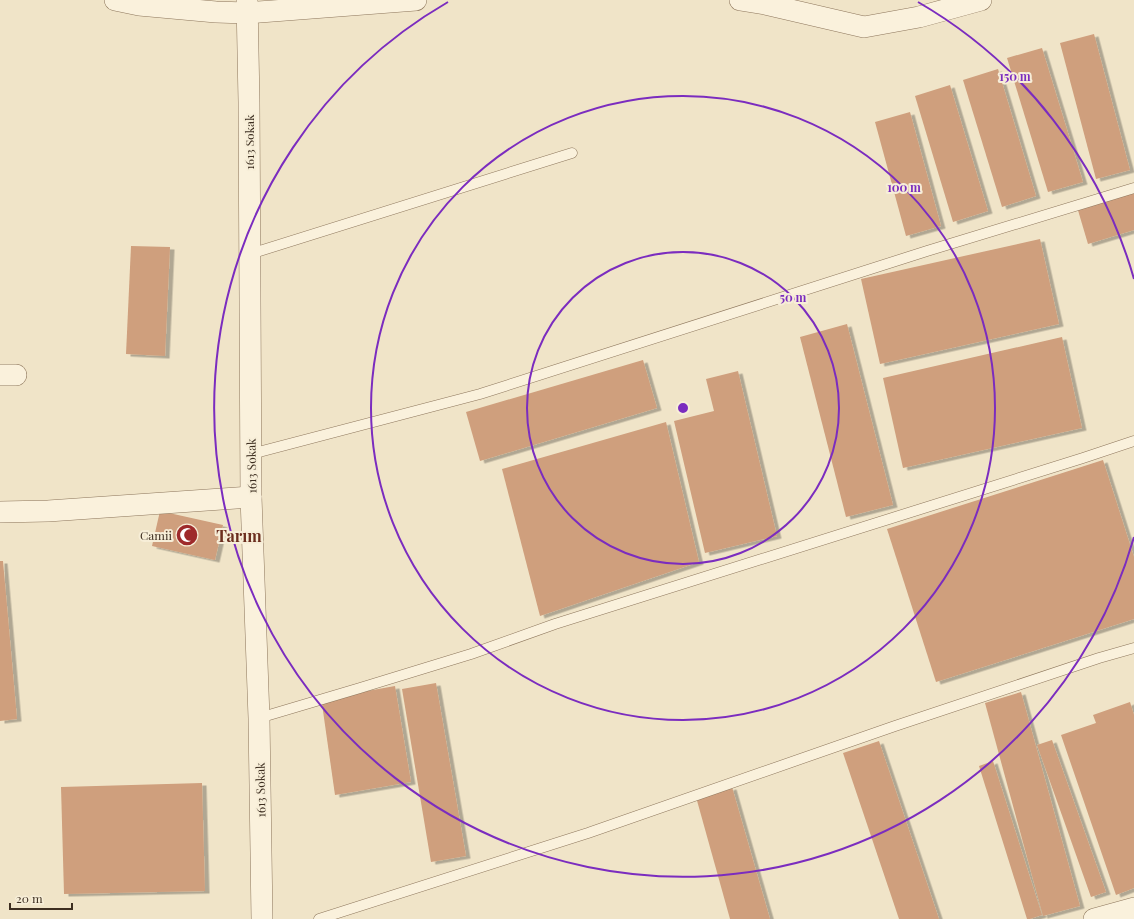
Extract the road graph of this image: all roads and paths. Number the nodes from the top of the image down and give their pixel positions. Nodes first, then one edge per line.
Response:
1 (115, 0) edge
2 (416, 0) edge
3 (740, 0) edge
4 (981, 0) edge
5 (246, 7) edge
6 (572, 153) dead end
7 (1134, 188) edge
8 (250, 254) junction
9 (1134, 441) edge
10 (251, 454) junction
11 (251, 497) junction
12 (0, 512) edge
13 (1134, 648) edge
14 (259, 718) junction
15 (1134, 908) edge
16 (262, 919) edge
17 (319, 919) edge
18 (1094, 919) edge

1 - 5 street
2 - 5 street
3 - 4 street
5 - 8 street, 1613 Sokak
6 - 8 lane
7 - 10 lane
8 - 10 street, 1613 Sokak
9 - 14 lane
10 - 11 street, 1613 Sokak
11 - 12 street
11 - 14 street, 1613 Sokak
13 - 17 lane
14 - 16 street, 1613 Sokak
15 - 18 street

